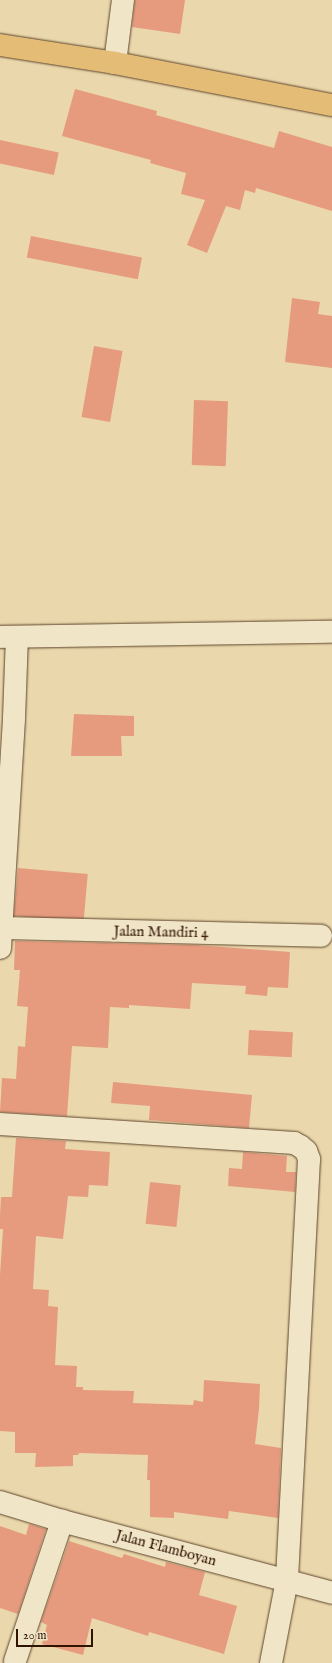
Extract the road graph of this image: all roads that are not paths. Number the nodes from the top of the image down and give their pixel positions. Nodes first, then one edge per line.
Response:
1 (123, 0) edge
2 (0, 45) edge
3 (115, 63) junction
4 (332, 105) edge
5 (332, 632) edge
6 (8, 637) edge
7 (321, 936) dead end
8 (1, 938) edge
9 (0, 1124) edge
10 (0, 1502) edge
11 (62, 1521) junction
12 (287, 1580) junction
13 (332, 1593) edge
14 (15, 1661) dead end
15 (271, 1663) edge

1 - 3 street
2 - 3 main road
3 - 4 main road
5 - 6 street
6 - 8 street
7 - 8 street, Jalan Mandiri 4
9 - 12 street
10 - 11 street, Jalan Flamboyan
11 - 12 street, Jalan Flamboyan
11 - 14 street
12 - 13 street, Jalan Flamboyan
12 - 15 street

